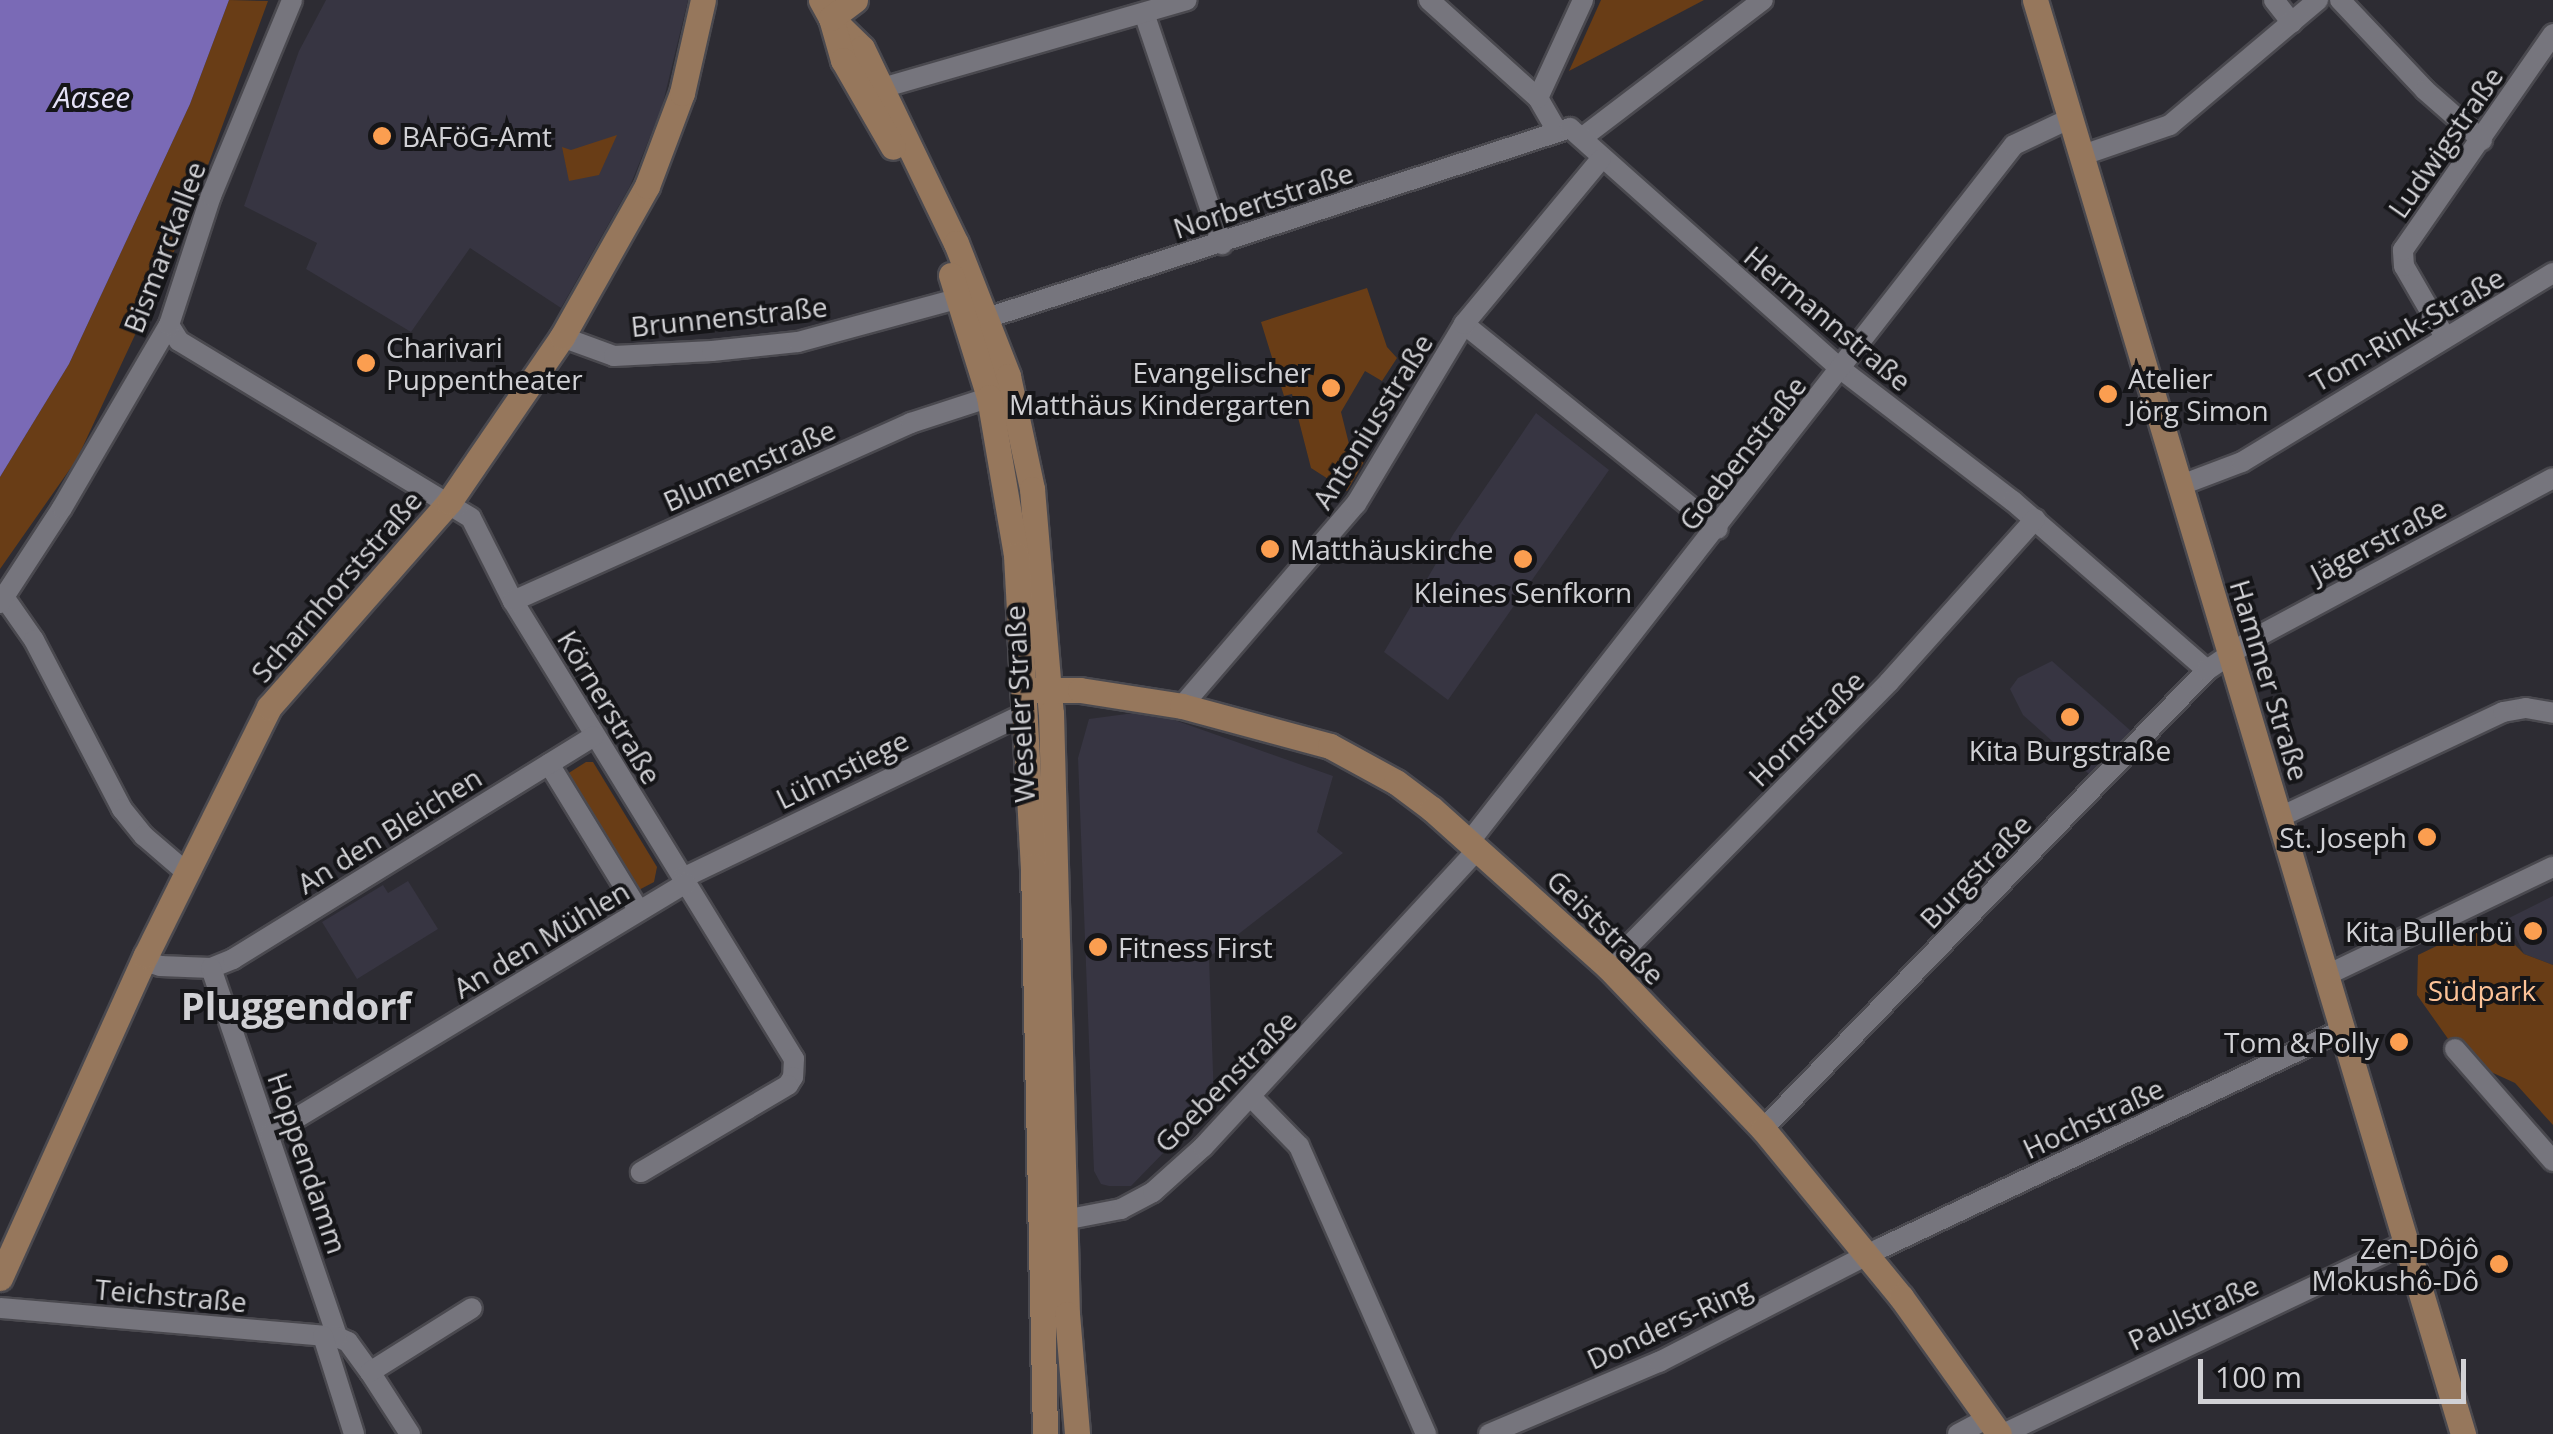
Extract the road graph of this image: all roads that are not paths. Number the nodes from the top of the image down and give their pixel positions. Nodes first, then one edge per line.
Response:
1 (292, 0) edge
2 (704, 0) edge
3 (855, 0) edge
4 (1188, 0) edge
5 (1428, 0) edge
6 (1583, 0) edge
7 (1763, 0) edge
8 (2036, 0) edge
9 (2274, 0) edge
10 (2318, 0) edge
11 (2340, 0) edge
12 (826, 9) edge
13 (1144, 16) junction
14 (2292, 23) junction
15 (2553, 34) edge
16 (882, 88) junction
17 (1538, 98) junction
18 (2071, 118) junction
19 (1556, 130) junction
20 (1583, 137) junction
21 (2482, 140) junction
22 (2083, 155) junction
23 (1601, 159) junction
24 (1222, 244) junction
25 (2553, 273) edge
26 (960, 298) junction
27 (986, 318) junction
28 (1464, 324) junction
29 (169, 325) junction
30 (562, 337) junction
31 (2446, 337) junction
32 (1842, 370) junction
33 (1000, 394) junction
34 (2553, 478) edge
35 (2182, 485) junction
36 (450, 502) junction
37 (2034, 519) junction
38 (1718, 529) junction
39 (2, 600) edge
40 (513, 602) junction
41 (2218, 662) junction
42 (1034, 698) junction
43 (1182, 706) junction
44 (2553, 713) edge
45 (594, 736) junction
46 (549, 764) junction
47 (2280, 817) junction
48 (1474, 845) junction
49 (2553, 867) edge
50 (186, 872) junction
51 (684, 881) junction
52 (640, 911) junction
53 (144, 961) junction
54 (1608, 967) junction
55 (211, 968) junction
56 (2325, 976) junction
57 (2342, 1030) junction
58 (2455, 1049) dead end
59 (1252, 1098) junction
60 (1763, 1129) junction
61 (270, 1134) junction
62 (2553, 1161) edge
63 (641, 1172) dead end
64 (1064, 1220) junction
65 (2408, 1242) junction
66 (1868, 1255) junction
67 (0, 1278) edge
68 (0, 1308) edge
69 (472, 1308) dead end
70 (330, 1336) junction
71 (370, 1372) junction
72 (1997, 1428) edge
73 (354, 1434) edge
74 (410, 1434) edge
75 (1044, 1434) edge
76 (1077, 1434) edge
77 (1426, 1434) edge
78 (1490, 1434) edge
79 (1958, 1434) edge
80 (2464, 1434) edge

1 - 29 street, Bismarckallee
2 - 30 main road, Scharnhorststraße
3 - 12 main road
4 - 13 street
5 - 17 street
6 - 17 street
7 - 20 street
8 - 18 main road, Hammer Straße
9 - 14 street
10 - 14 street
11 - 21 street
12 - 16 main road, Weseler Straße
12 - 26 main road, Weseler Straße
13 - 16 street
13 - 24 street
14 - 22 street
15 - 21 street, Ludwigstraße
16 - 27 main road, Weseler Straße
17 - 19 street
18 - 22 main road, Hammer Straße
18 - 32 street, Goebenstraße
19 - 20 street
19 - 24 street, Norbertstraße
20 - 23 street, Hermannstraße
21 - 31 street, Ludwigstraße
22 - 35 main road, Hammer Straße
23 - 28 street, Antoniusstraße
23 - 32 street, Hermannstraße
24 - 27 street, Norbertstraße
25 - 31 street, Tom-Rink-Straße
26 - 30 street, Brunnenstraße
26 - 33 main road, Weseler Straße
27 - 33 main road, Weseler Straße
28 - 38 street
28 - 43 street, Antoniusstraße
29 - 36 street, Körnerstraße
29 - 39 street, Bismarckallee
30 - 36 main road, Scharnhorststraße
31 - 35 street, Tom-Rink-Straße
32 - 37 street, Hermannstraße
32 - 38 street, Goebenstraße
33 - 40 street, Blumenstraße
33 - 42 main road, Weseler Straße
34 - 41 street, Jägerstraße
35 - 41 main road, Hammer Straße
36 - 40 street, Körnerstraße
36 - 50 main road, Scharnhorststraße
37 - 41 street, Hermannstraße
37 - 54 street, Hornstraße
38 - 48 street, Goebenstraße
39 - 50 street
40 - 45 street, Körnerstraße
41 - 47 main road, Hammer Straße
41 - 60 street, Burgstraße
42 - 43 main road, Geiststraße
42 - 51 street, Lühnstiege
42 - 64 main road, Weseler Straße
42 - 75 main road, Weseler Straße
43 - 48 main road, Geiststraße
44 - 47 street
45 - 46 street, An den Bleichen
45 - 51 street, Körnerstraße
46 - 52 street
46 - 55 street, An den Bleichen
47 - 56 main road, Hammer Straße
48 - 54 main road, Geiststraße
48 - 59 street, Goebenstraße
49 - 56 street
50 - 53 main road, Scharnhorststraße
51 - 52 street, An den Mühlen
51 - 63 street, Körnerstraße
52 - 61 street, An den Mühlen
53 - 55 street
53 - 67 main road, Scharnhorststraße
54 - 60 main road, Geiststraße
55 - 61 street, Hoppendamm
56 - 57 main road, Hammer Straße
57 - 65 main road, Hammer Straße
57 - 66 street, Hochstraße
58 - 62 street
59 - 64 street, Goebenstraße
59 - 77 street
60 - 66 main road, Geiststraße
61 - 70 street, Hoppendamm
64 - 76 main road, Weseler Straße
65 - 72 street, Paulstraße
65 - 80 main road, Hammer Straße
66 - 72 main road, Geiststraße
66 - 78 street, Donders-Ring
68 - 70 street, Teichstraße
69 - 71 street
70 - 71 street, Hoppendamm
70 - 73 street, Hoppendamm
71 - 74 street, Hoppendamm
72 - 79 street, Paulstraße

